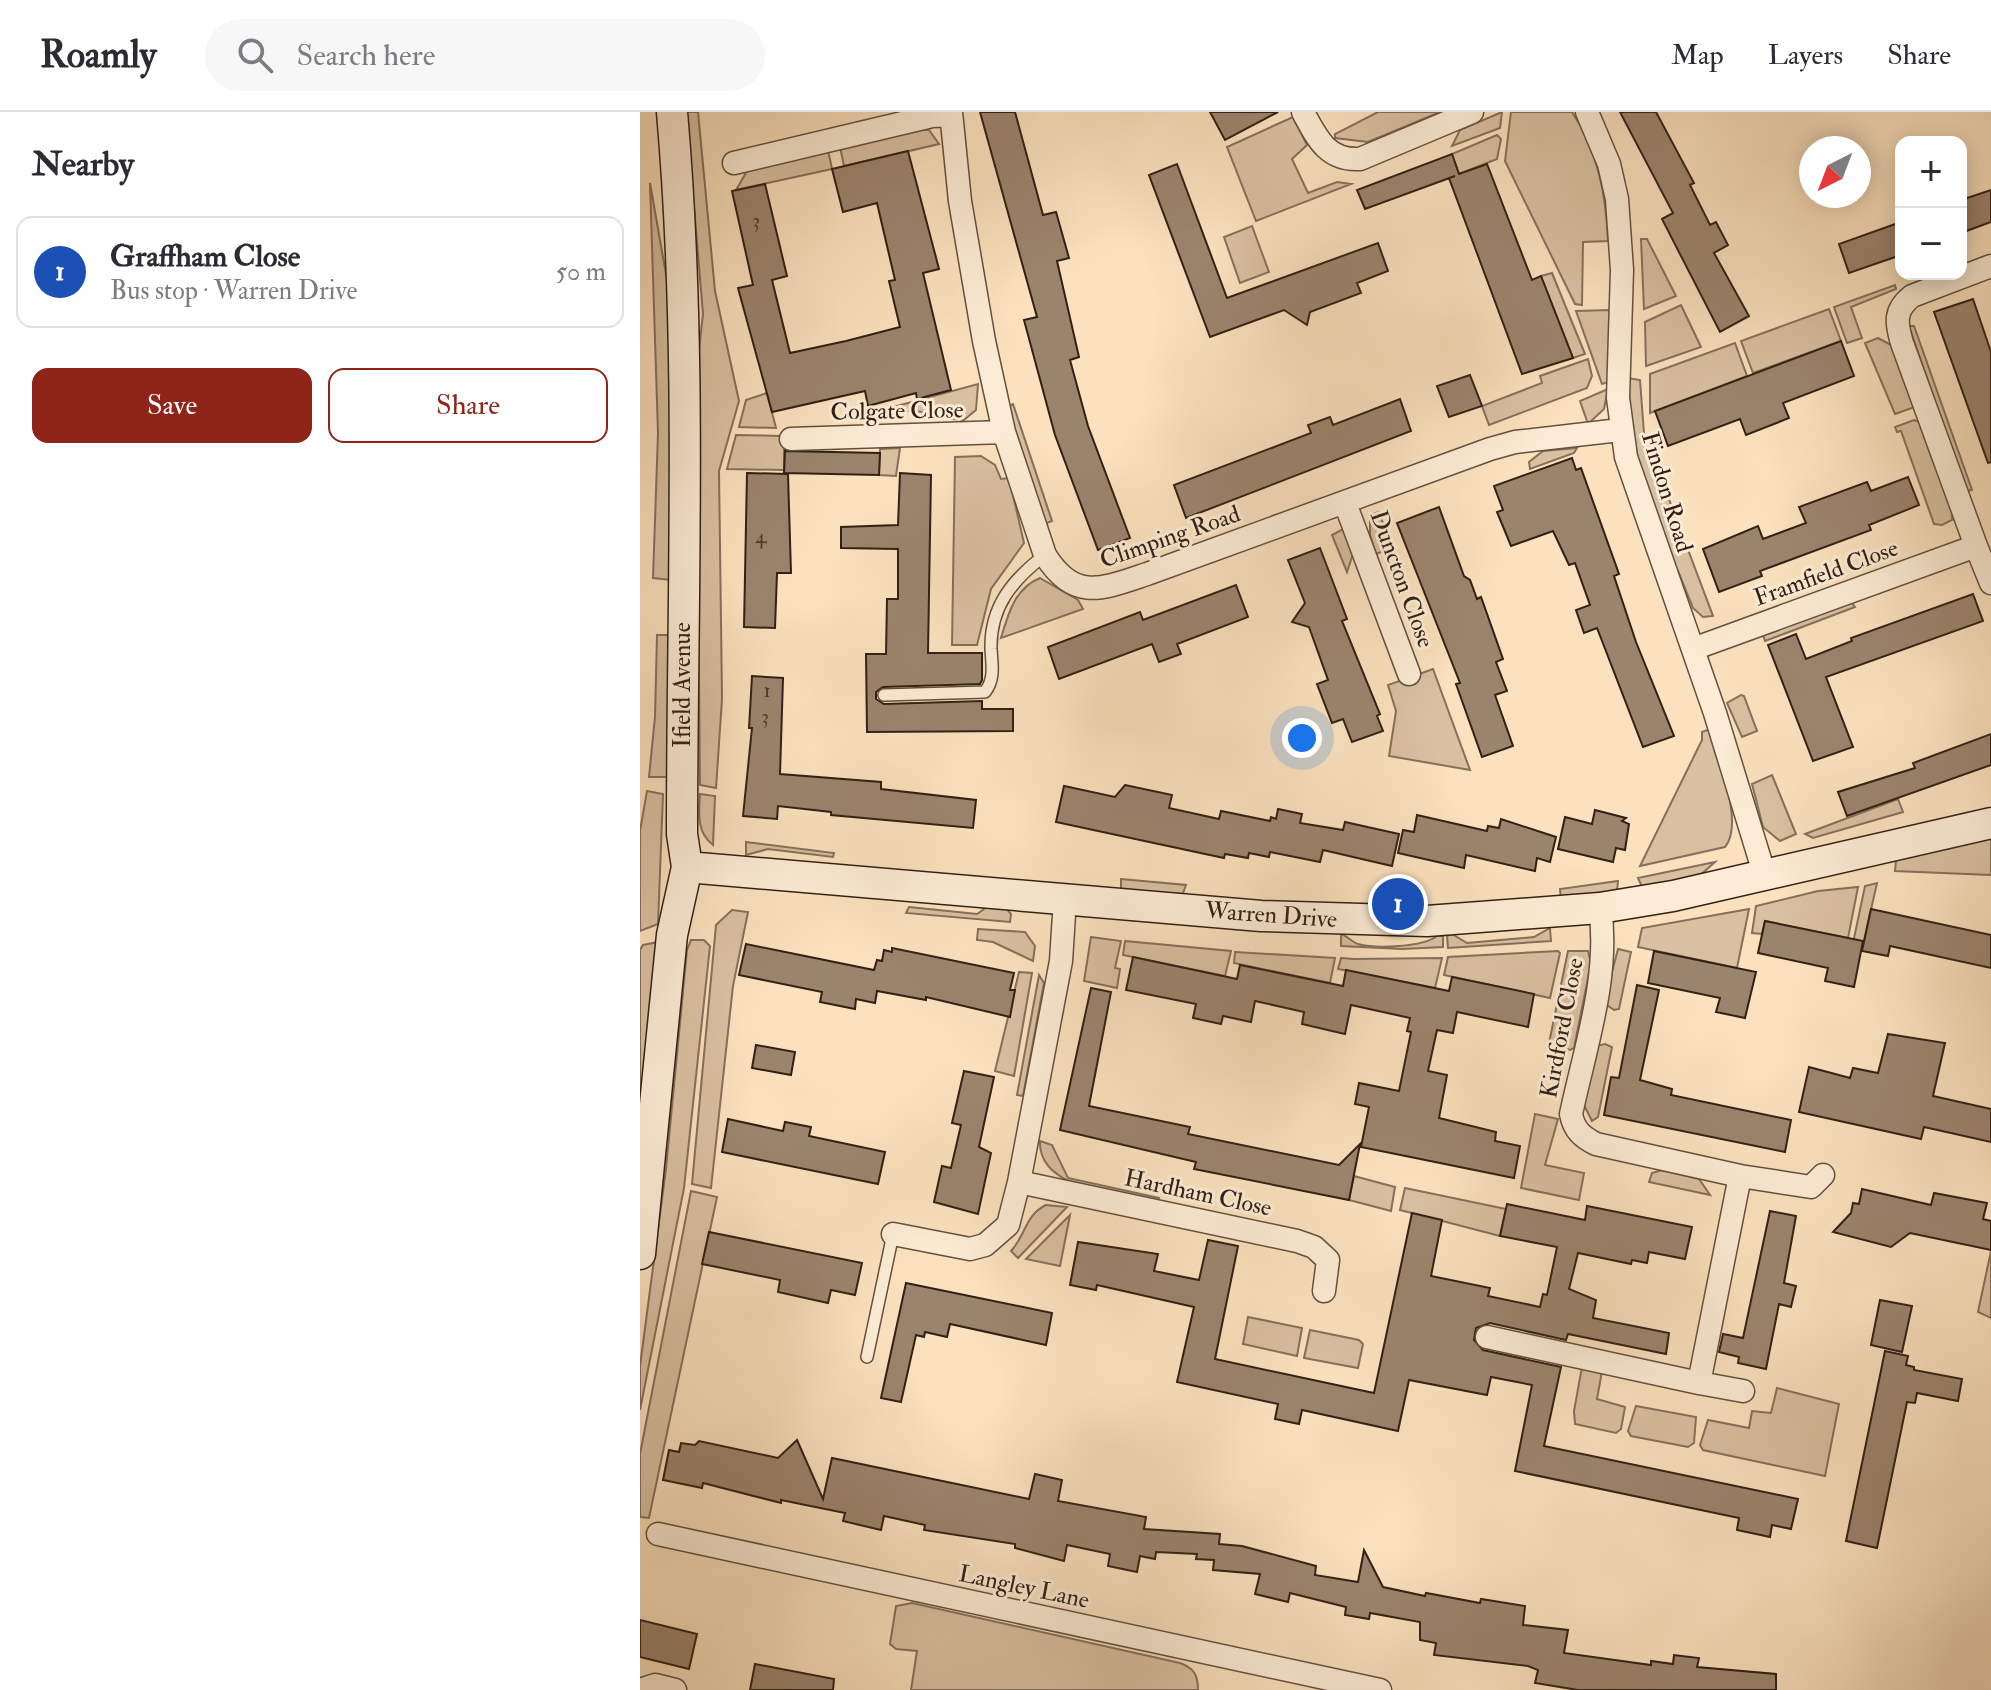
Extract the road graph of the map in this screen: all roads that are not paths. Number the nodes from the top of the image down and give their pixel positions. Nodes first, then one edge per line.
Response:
1 (672, 112) edge
2 (1303, 112) edge
3 (1472, 112) edge
4 (1587, 112) edge
5 (951, 114) edge
6 (734, 163) dead end
7 (1991, 266) edge
8 (1620, 430) junction
9 (1004, 432) junction
10 (791, 439) dead end
11 (1345, 503) junction
12 (1976, 546) junction
13 (1045, 555) junction
14 (1991, 583) edge
15 (1693, 649) junction
16 (1409, 674) dead end
17 (884, 695) dead end
18 (1991, 823) edge
19 (687, 867) junction
20 (1765, 876) junction
21 (1065, 899) junction
22 (1600, 908) junction
23 (1823, 1175) dead end
24 (1740, 1176) junction
25 (1019, 1182) junction
26 (893, 1234) joint
27 (640, 1254) edge
28 (1324, 1291) dead end
29 (1487, 1337) dead end
30 (867, 1357) dead end
31 (1699, 1383) junction
32 (1743, 1391) dead end
33 (658, 1534) dead end
34 (640, 1690) edge
35 (675, 1690) edge
36 (1380, 1690) edge

1 - 19 street, Ifield Avenue
2 - 3 street
4 - 8 street, Findon Road
5 - 6 street
5 - 9 street, Climping Road
7 - 12 street
8 - 11 street, Climping Road
8 - 15 street, Findon Road
9 - 10 street, Colgate Close
9 - 13 street, Climping Road
11 - 13 street, Climping Road
11 - 16 street, Duncton Close
12 - 14 street
12 - 15 street, Framfield Close
13 - 17 lane
15 - 20 street, Findon Road
18 - 20 street, Warren Drive
19 - 21 street, Warren Drive
19 - 27 street, Ifield Avenue
20 - 22 street, Warren Drive
21 - 22 street, Warren Drive
21 - 25 street
22 - 24 street, Kirdford Close
23 - 24 street, Kirdford Close
24 - 31 street
25 - 26 street
25 - 28 street, Hardham Close
26 - 30 lane
29 - 31 street
31 - 32 street
33 - 36 street, Langley Lane
34 - 35 street

